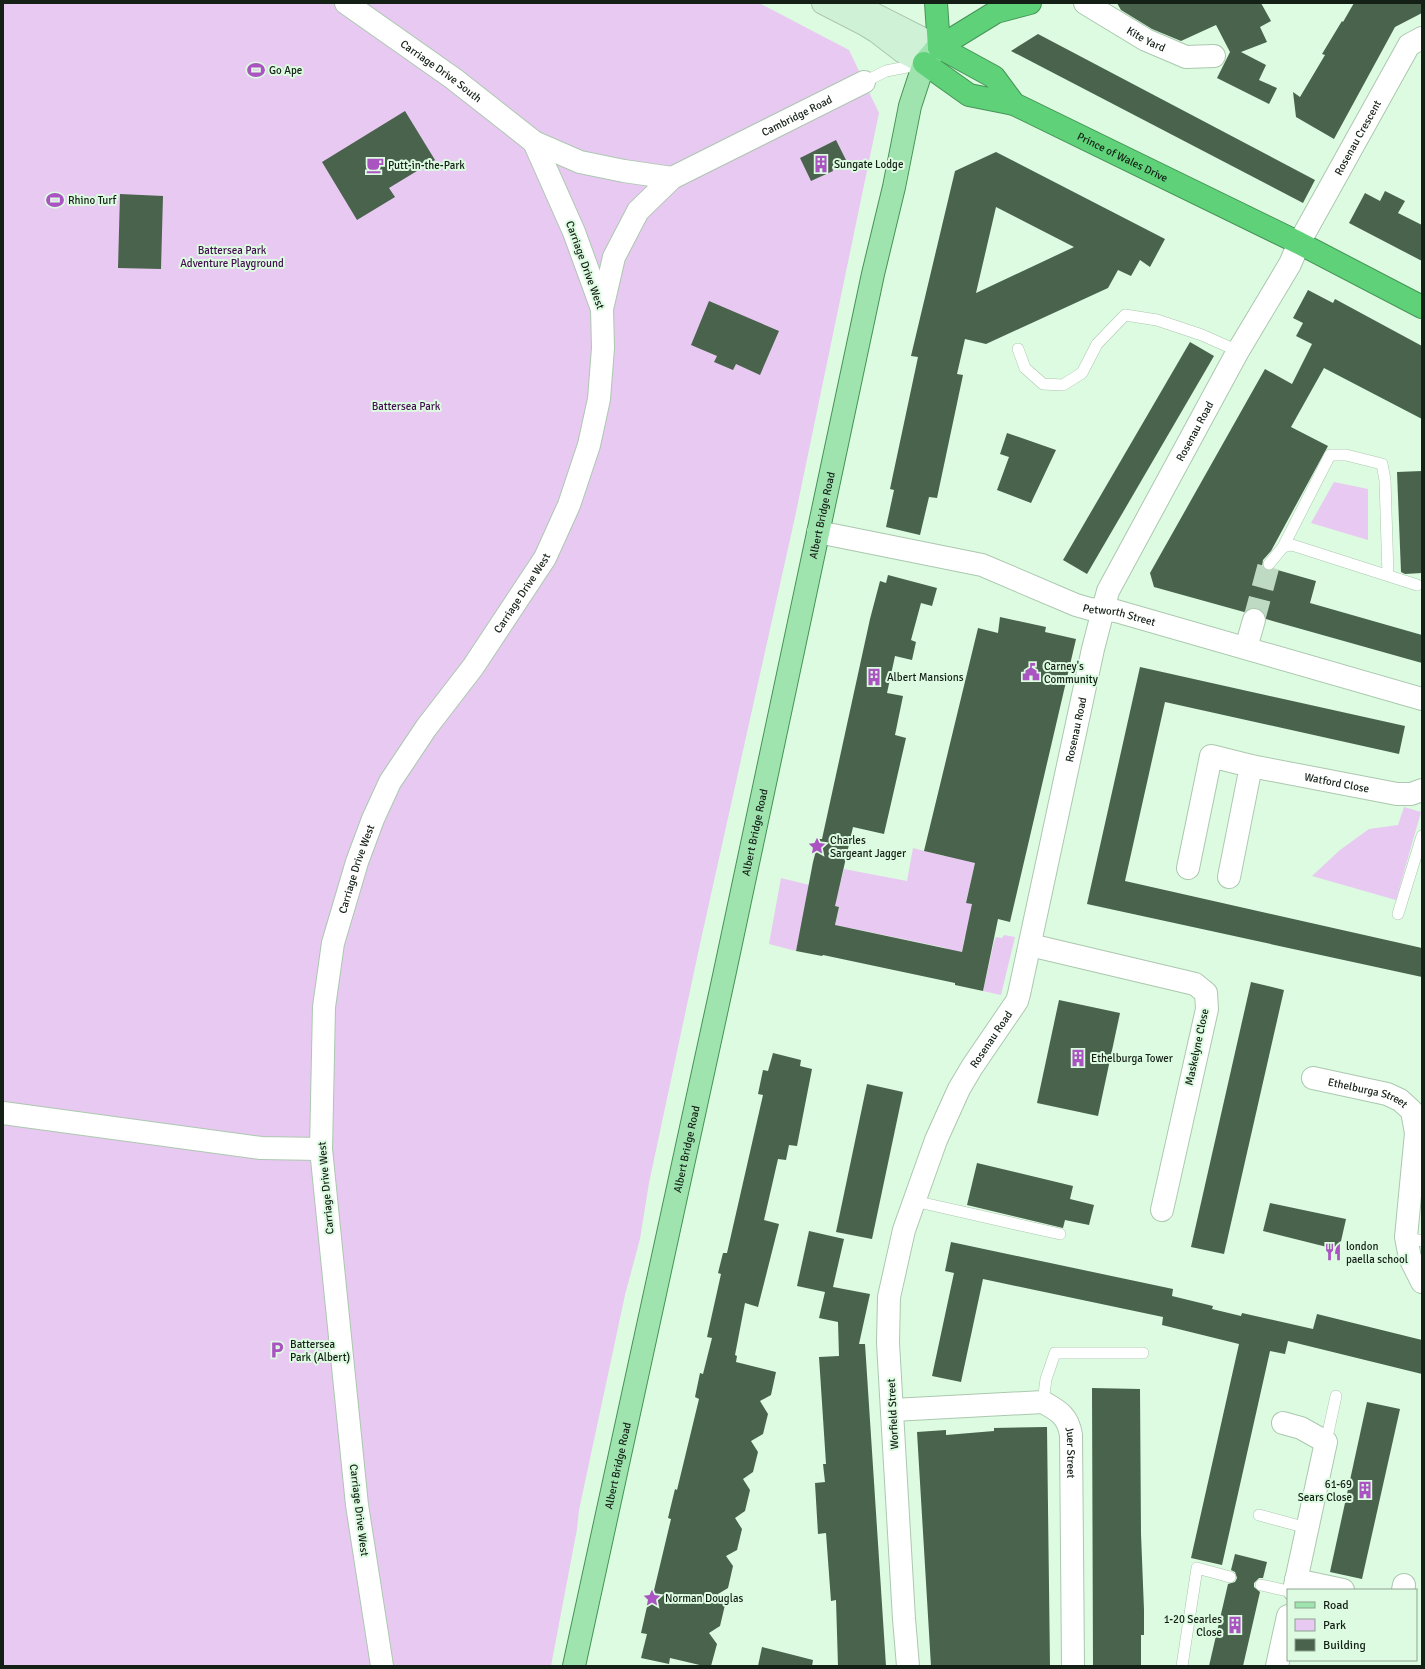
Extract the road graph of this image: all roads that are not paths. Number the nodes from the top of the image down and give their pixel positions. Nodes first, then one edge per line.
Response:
1 (346, 3) edge
2 (823, 3) edge
3 (832, 3) edge
4 (936, 3) edge
5 (1030, 3) edge
6 (1085, 3) edge
7 (1422, 38) edge
8 (938, 47) junction
9 (1214, 56) dead end
10 (924, 63) junction
11 (864, 82) joint
12 (1014, 104) junction
13 (534, 142) junction
14 (672, 178) junction
15 (1299, 243) junction
16 (1422, 307) edge
17 (602, 309) junction
18 (1018, 350) dead end
19 (1238, 351) junction
20 (818, 532) junction
21 (1283, 547) junction
22 (1269, 564) tunnel mouth
23 (1388, 575) junction
24 (1417, 585) dead end
25 (1103, 610) junction
26 (1254, 620) tunnel mouth
27 (1246, 648) junction
28 (1422, 699) edge
29 (1251, 766) junction
30 (1422, 791) edge
31 (1422, 836) edge
32 (1188, 868) dead end
33 (1229, 878) dead end
34 (1398, 914) dead end
35 (1030, 945) junction
36 (1313, 1078) dead end
37 (3, 1113) edge
38 (321, 1149) junction
39 (926, 1166) joint
40 (914, 1201) junction
41 (1162, 1210) dead end
42 (1060, 1234) dead end
43 (1414, 1239) edge
44 (1422, 1282) edge
45 (1143, 1353) dead end
46 (1336, 1396) dead end
47 (1043, 1402) junction
48 (893, 1410) junction
49 (1283, 1423) dead end
50 (1326, 1442) junction
51 (1259, 1515) dead end
52 (1307, 1528) junction
53 (1230, 1577) dead end
54 (1261, 1585) dead end
55 (1292, 1587) edge
56 (1326, 1589) edge
57 (1287, 1621) edge
58 (382, 1666) edge
59 (574, 1666) edge
60 (908, 1666) edge
61 (1073, 1666) edge
62 (1182, 1666) edge
63 (1277, 1666) edge

1 - 13 street, Carriage Drive South
2 - 10 street
3 - 8 street, Prince of Wales Drive
4 - 8 highway
5 - 8 highway
6 - 9 street, Kite Yard
7 - 15 street, Rosenau Crescent
8 - 10 main road, Albert Bridge Road
8 - 12 highway, Prince of Wales Drive
10 - 11 lane, Cambridge Road
10 - 12 highway
10 - 20 main road, Albert Bridge Road
11 - 14 street, Cambridge Road
12 - 15 highway, Prince of Wales Drive
13 - 14 street
13 - 17 street, Carriage Drive West
14 - 17 street, Cambridge Road
15 - 16 highway, Prince of Wales Drive
15 - 19 street, Rosenau Road
17 - 38 street, Carriage Drive West
18 - 19 lane
19 - 25 street, Rosenau Road
20 - 25 street, Petworth Street
20 - 59 main road, Albert Bridge Road
21 - 22 lane
21 - 23 lane
21 - 23 lane
23 - 24 lane
25 - 27 street, Petworth Street
25 - 35 street, Rosenau Road
26 - 27 street
27 - 28 street, Petworth Street
29 - 30 street, Watford Close
29 - 32 street, Watford Close
29 - 33 street
31 - 34 lane
35 - 39 street, Rosenau Road
35 - 41 street, Maskelyne Close
36 - 43 street, Ethelburga Street
37 - 38 street
38 - 58 street, Carriage Drive West
39 - 40 street, Worfield Street
40 - 42 lane
40 - 48 street, Worfield Street
43 - 44 street, Ethelburga Street
45 - 47 lane
46 - 50 lane
47 - 48 street
47 - 61 street, Juer Street
48 - 60 street, Worfield Street
49 - 50 street
50 - 52 street
51 - 52 lane
52 - 55 street
53 - 62 lane
54 - 55 lane
55 - 56 street
57 - 63 street

